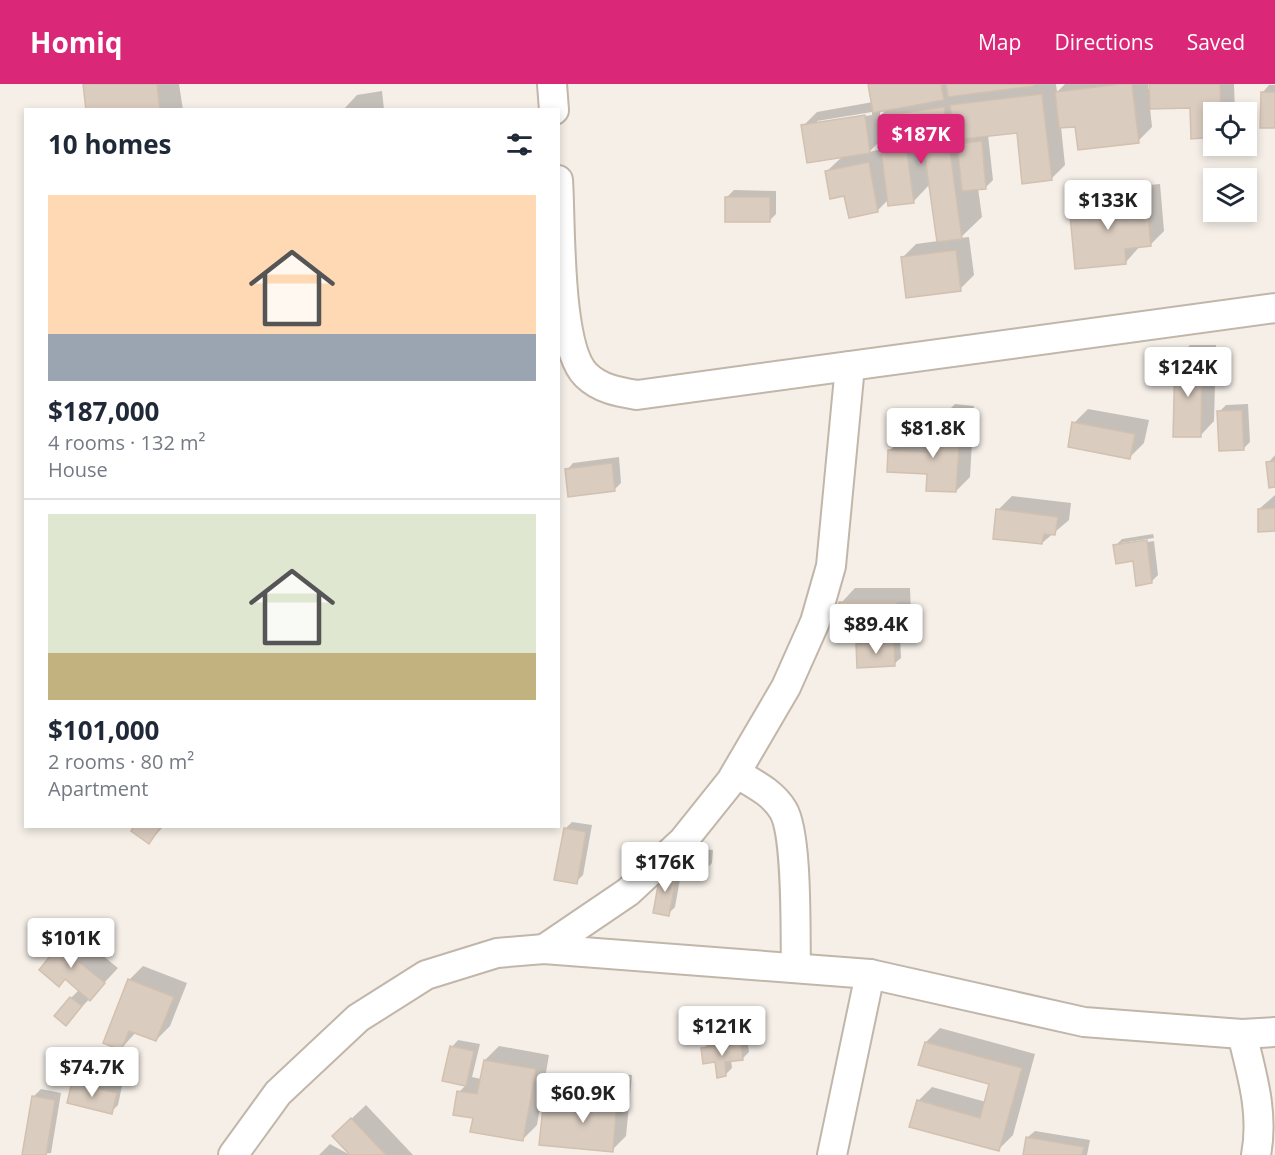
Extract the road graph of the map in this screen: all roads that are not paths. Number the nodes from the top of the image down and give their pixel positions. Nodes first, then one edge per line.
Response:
1 (552, 84) edge
2 (554, 108) edge
3 (560, 213) edge
4 (1275, 308) edge
5 (850, 366) junction
6 (736, 773) junction
7 (544, 949) junction
8 (796, 968) junction
9 (870, 974) junction
10 (1275, 1032) edge
11 (1242, 1034) junction
12 (233, 1155) edge
13 (832, 1155) edge
14 (1256, 1155) edge

1 - 2 street
3 - 5 street
4 - 5 street
5 - 6 street
6 - 7 street
6 - 8 street
7 - 8 street
7 - 12 street
8 - 9 street
9 - 11 street
9 - 13 street
10 - 11 street
11 - 14 street

